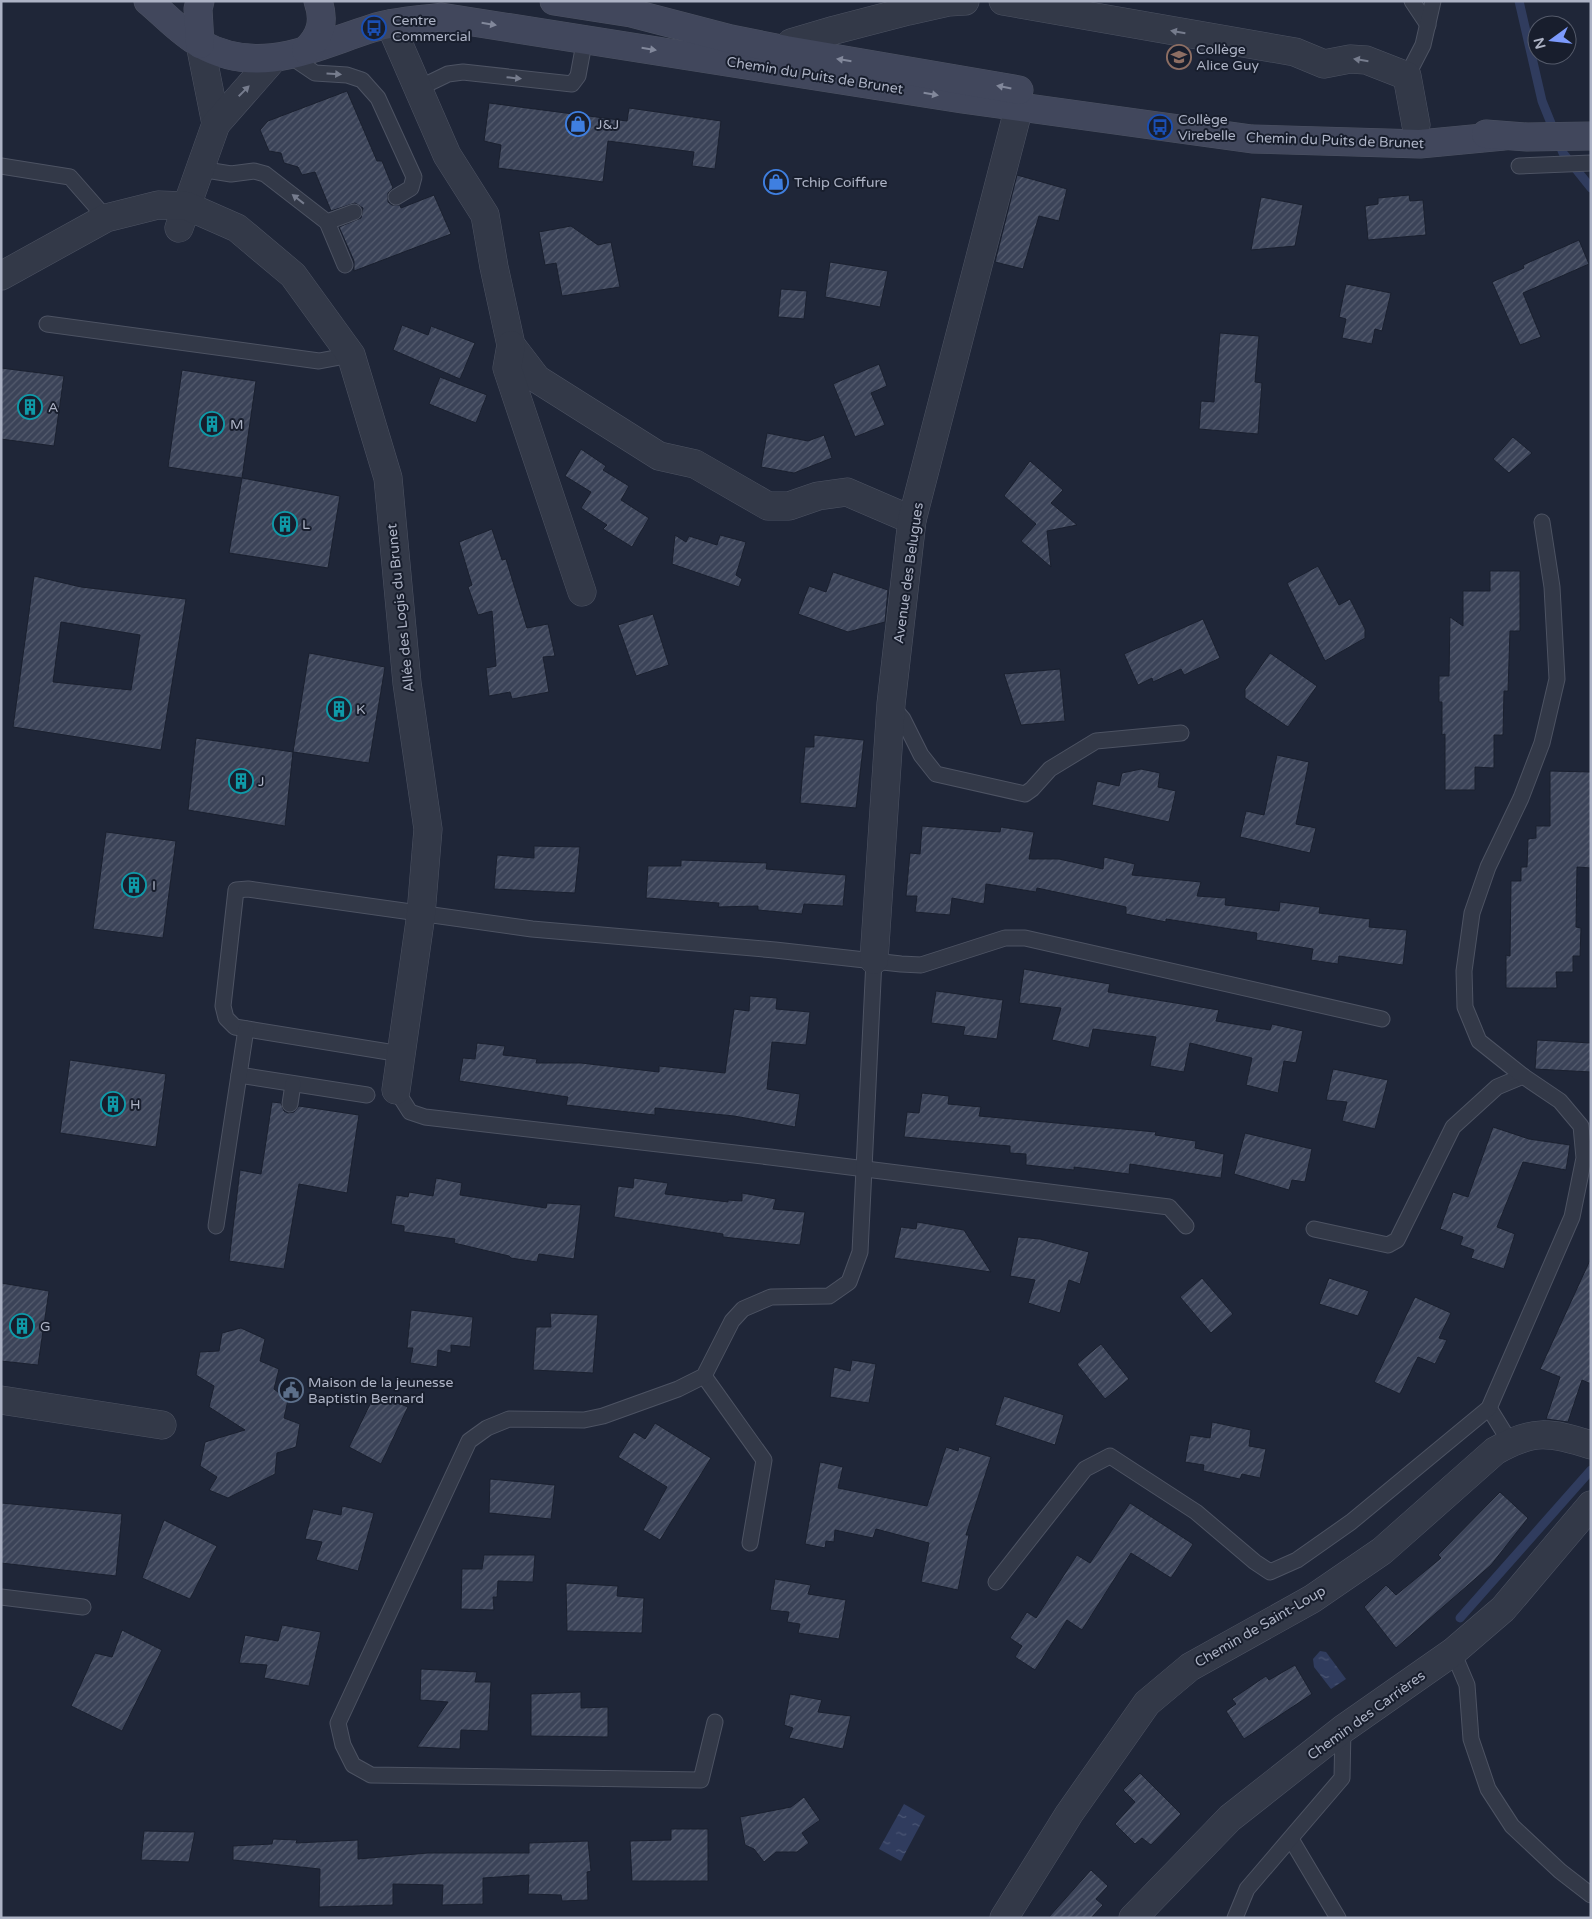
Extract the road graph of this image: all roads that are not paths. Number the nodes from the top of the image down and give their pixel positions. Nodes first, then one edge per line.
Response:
1 (148, 1) edge
2 (200, 1) edge
3 (318, 1) edge
4 (554, 1) edge
5 (965, 1) edge
6 (1003, 1) edge
7 (1412, 1) edge
8 (1432, 1) edge
9 (906, 6) edge
10 (390, 24) junction
11 (1428, 25) junction
12 (584, 38) junction
13 (200, 44) junction
14 (786, 50) junction
15 (290, 55) junction
16 (1406, 76) junction
17 (417, 90) junction
18 (1019, 107) junction
19 (216, 124) junction
20 (1416, 125) junction
21 (1591, 136) edge
22 (1516, 137) junction
23 (1587, 163) edge
24 (1, 166) edge
25 (1519, 166) dead end
26 (200, 169) junction
27 (396, 197) dead end
28 (354, 212) dead end
29 (183, 217) junction
30 (106, 218) junction
31 (327, 222) junction
32 (345, 266) dead end
33 (1, 276) edge
34 (47, 324) dead end
35 (511, 345) junction
36 (351, 355) junction
37 (912, 520) junction
38 (1542, 522) dead end
39 (582, 592) dead end
40 (891, 704) junction
41 (1180, 732) dead end
42 (421, 914) junction
43 (874, 960) junction
44 (1382, 1019) dead end
45 (246, 1029) junction
46 (400, 1054) junction
47 (239, 1075) junction
48 (1523, 1076) junction
49 (293, 1084) junction
50 (396, 1090) joint
51 (367, 1095) dead end
52 (290, 1104) dead end
53 (865, 1170) junction
54 (216, 1226) dead end
55 (1186, 1226) dead end
56 (1314, 1229) dead end
57 (704, 1376) junction
58 (1, 1400) edge
59 (1489, 1408) junction
60 (162, 1425) dead end
61 (1510, 1442) junction
62 (1590, 1445) edge
63 (1591, 1505) edge
64 (750, 1543) dead end
65 (996, 1582) dead end
66 (1, 1597) edge
67 (83, 1606) dead end
68 (1453, 1652) junction
69 (715, 1722) dead end
70 (1343, 1729) junction
71 (1291, 1839) junction
72 (1591, 1895) edge
73 (1151, 1908) edge
74 (1004, 1918) edge
75 (1133, 1918) edge
76 (1235, 1918) edge
77 (1338, 1918) edge

1 - 13 street, Chemin du Puits de Brunet
2 - 13 street
3 - 15 street
4 - 14 street, Chemin du Puits de Brunet
5 - 9 street
16 -> 6 street
7 - 11 lane
8 - 11 lane
9 - 14 street
10 -> 12 street, Chemin du Puits de Brunet
10 - 15 street, Chemin du Puits de Brunet
10 - 17 street
11 - 16 lane
17 -> 12 lane
12 -> 18 street, Chemin du Puits de Brunet
13 - 15 street, Chemin du Puits de Brunet
13 - 19 street
20 -> 14 street, Chemin du Puits de Brunet
19 -> 15 street
15 -> 27 lane
16 - 20 street
17 - 35 street
18 - 22 street, Chemin du Puits de Brunet
18 - 37 street, Avenue des Belugues
19 - 26 street
20 - 22 street, Chemin du Puits de Brunet
21 - 22 street, Chemin du Puits de Brunet
23 - 25 lane
24 - 30 lane
26 - 29 street
31 -> 26 lane
28 - 31 lane
29 - 30 street, Allée des Logis du Brunet
29 - 36 street, Allée des Logis du Brunet
30 - 33 street, Allée des Logis du Brunet
31 - 32 lane
34 - 36 lane
35 - 37 street
35 - 39 street
36 - 42 street, Allée des Logis du Brunet
37 - 40 street, Avenue des Belugues
38 - 48 lane
40 - 41 lane
40 - 43 street, Avenue des Belugues
42 - 43 lane
42 - 45 lane
42 - 46 street, Allée des Logis du Brunet
43 - 44 lane
43 - 53 lane
45 - 46 lane
45 - 47 lane
46 - 50 street, Allée des Logis du Brunet
47 - 49 lane
47 - 54 lane
48 - 56 lane
48 - 59 lane
49 - 51 lane
49 - 52 lane
50 - 53 lane
53 - 55 lane
53 - 57 lane
57 - 64 lane
57 - 69 lane
58 - 60 street
59 - 61 lane
59 - 65 lane
61 - 62 street, Chemin de Saint-Loup
61 - 74 street, Chemin de Saint-Loup
63 - 68 street, Chemin des Carrières
66 - 67 lane
68 - 70 street, Chemin des Carrières
68 - 72 lane
70 - 71 lane
70 - 73 street, Chemin des Carrières
71 - 76 lane
71 - 77 lane
73 - 75 street, Chemin des Carrières

